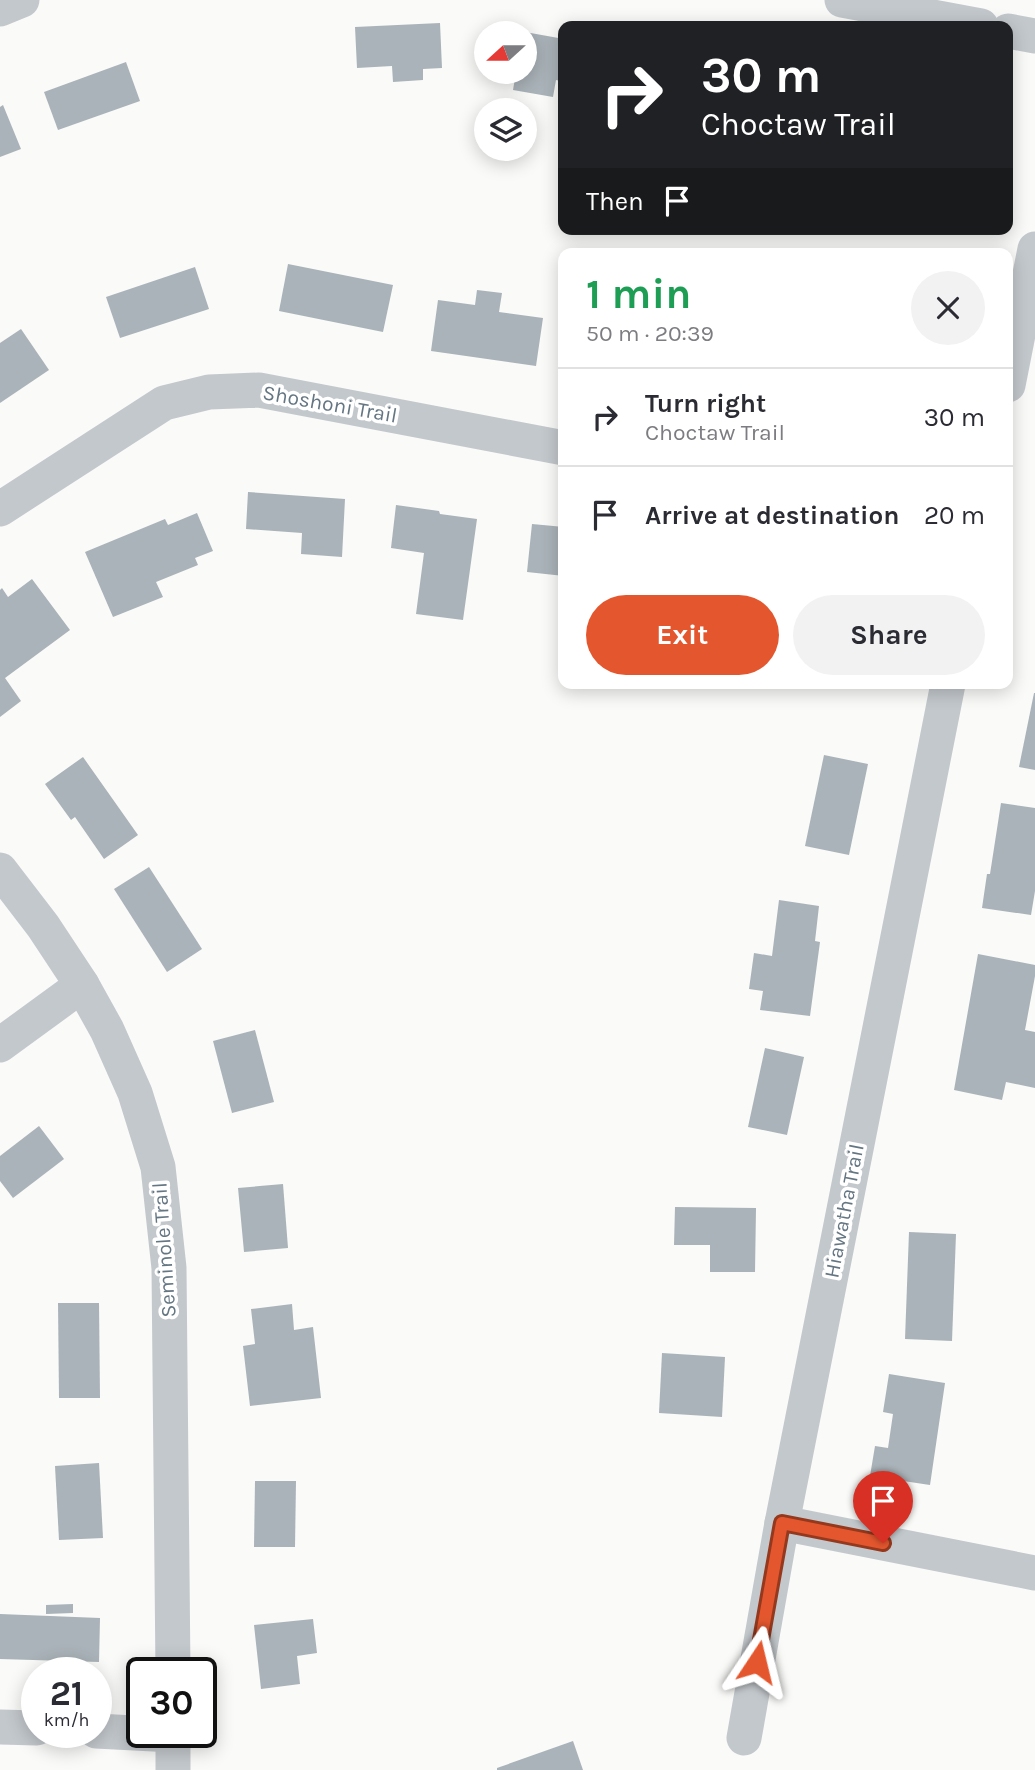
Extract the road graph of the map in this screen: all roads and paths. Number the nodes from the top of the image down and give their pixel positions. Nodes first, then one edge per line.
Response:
1 (22, 0) edge
2 (842, 0) edge
3 (0, 9) edge
4 (955, 21) edge
5 (1013, 32) edge
6 (1035, 36) edge
7 (1035, 249) edge
8 (1013, 360) edge
9 (558, 447) edge
10 (0, 509) edge
11 (947, 689) edge
12 (0, 870) edge
13 (82, 985) junction
14 (0, 1045) edge
15 (782, 1523) junction
16 (1035, 1573) edge
17 (173, 1657) edge
18 (0, 1727) edge
19 (21, 1728) edge
20 (744, 1738) dead end
21 (173, 1748) edge
22 (173, 1770) edge

1 - 3 street
2 - 4 street
5 - 6 street
7 - 8 street
9 - 10 street, Shoshoni Trail
11 - 15 street, Hiawatha Trail
12 - 13 street, Seminole Trail
13 - 14 street
13 - 17 street, Seminole Trail
15 - 16 street
15 - 20 street, Hiawatha Trail
18 - 19 street
21 - 22 street

